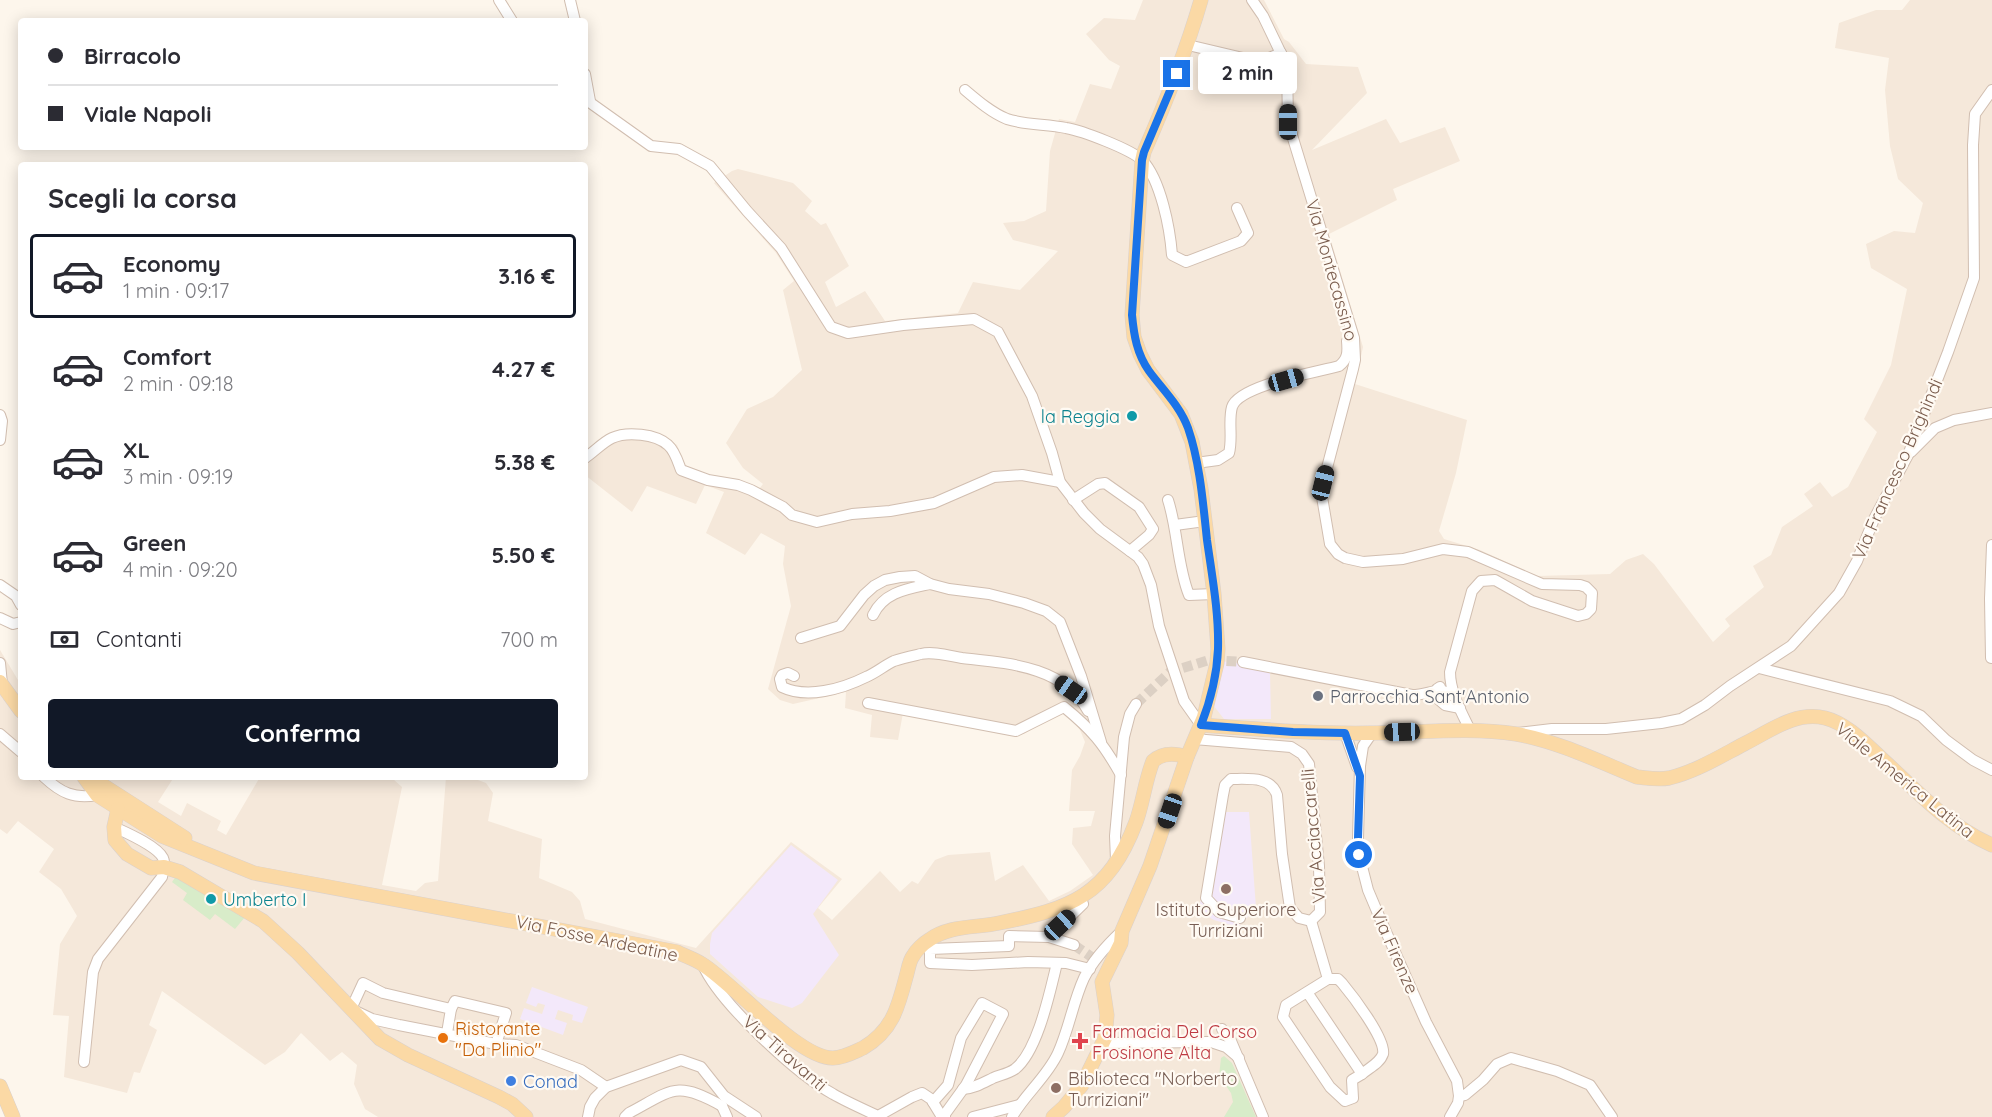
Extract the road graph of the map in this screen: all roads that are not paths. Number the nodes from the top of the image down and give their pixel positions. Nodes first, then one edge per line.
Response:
1 (499, 0) edge
2 (570, 0) edge
3 (1201, 0) edge
4 (1252, 0) edge
5 (511, 18) edge
6 (573, 18) edge
7 (1188, 45) junction
8 (1281, 54) junction
9 (965, 90) dead end
10 (1992, 90) edge
11 (588, 100) edge
12 (1142, 160) junction
13 (1237, 208) dead end
14 (1350, 324) junction
15 (1992, 413) edge
16 (0, 415) edge
17 (0, 440) edge
18 (1908, 455) junction
19 (588, 456) edge
20 (1196, 463) junction
21 (1060, 482) junction
22 (1073, 500) junction
23 (1168, 500) dead end
24 (1205, 521) junction
25 (1175, 525) junction
26 (1992, 545) edge
27 (1130, 551) junction
28 (930, 584) junction
29 (0, 585) edge
30 (1214, 594) junction
31 (18, 600) edge
32 (1991, 600) edge
33 (873, 615) dead end
34 (0, 618) edge
35 (18, 623) edge
36 (801, 638) dead end
37 (1991, 658) edge
38 (1244, 662) tunnel mouth
39 (0, 663) edge
40 (1759, 668) junction
41 (1450, 672) junction
42 (794, 676) dead end
43 (1, 683) edge
44 (1437, 689) junction
45 (1455, 697) junction
46 (868, 703) dead end
47 (1136, 704) tunnel mouth
48 (18, 707) edge
49 (1460, 708) junction
50 (1096, 725) junction
51 (1201, 725) junction
52 (1471, 732) junction
53 (1345, 733) junction
54 (1372, 733) junction
55 (1515, 734) junction
56 (1, 735) edge
57 (1194, 740) junction
58 (1101, 742) junction
59 (18, 749) edge
60 (1187, 757) junction
61 (1992, 770) edge
62 (1121, 775) junction
63 (1360, 776) junction
64 (48, 780) edge
65 (86, 780) edge
66 (95, 780) edge
67 (97, 795) junction
68 (118, 809) junction
69 (1992, 845) edge
70 (211, 856) junction
71 (1116, 860) junction
72 (164, 867) junction
73 (1080, 898) junction
74 (1240, 918) dead end
75 (1311, 921) junction
76 (1122, 930) junction
77 (1049, 937) junction
78 (1074, 945) tunnel mouth
79 (1057, 963) junction
80 (702, 964) junction
81 (1090, 969) junction
82 (1328, 980) junction
83 (1306, 992) junction
84 (351, 1009) junction
85 (451, 1009) junction
86 (1222, 1029) dead end
87 (447, 1033) junction
88 (1103, 1043) junction
89 (496, 1044) junction
90 (1239, 1058) junction
91 (84, 1062) dead end
92 (1362, 1074) junction
93 (0, 1086) edge
94 (606, 1087) junction
95 (963, 1089) junction
96 (1459, 1096) junction
97 (723, 1101) junction
98 (933, 1102) junction
99 (1019, 1105) junction
100 (13, 1117) edge
101 (526, 1117) edge
102 (588, 1117) edge
103 (625, 1117) edge
104 (727, 1117) edge
105 (756, 1117) edge
106 (943, 1117) edge
107 (973, 1117) edge
108 (1012, 1117) edge
109 (1053, 1117) edge
110 (1263, 1117) edge
111 (1450, 1117) edge
112 (1612, 1117) edge

1 - 5 street
2 - 6 street
3 - 7 main road
4 - 8 street, Via Montecassino
7 - 8 street
7 - 12 main road
8 - 14 street, Via Montecassino
9 - 12 street
10 - 18 street, Via Francesco Brighindi
11 - 21 street
12 - 13 street
12 - 20 main road
14 - 20 street
14 - 41 street, Via Montecassino
15 - 18 street
16 - 17 street
18 - 40 street, Via Francesco Brighindi
19 - 21 street
20 - 24 main road
21 - 22 street
22 - 27 street
22 - 27 street
23 - 25 street
24 - 25 street
24 - 30 main road
25 - 30 street
26 - 32 street
27 - 51 street
28 - 33 street
28 - 36 street
28 - 50 street
29 - 31 street
30 - 51 main road
32 - 37 street
34 - 35 street
38 - 44 street
39 - 43 street
40 - 55 street, Via Francesco Brighindi
40 - 61 street
41 - 44 street
41 - 45 street, Via Montecassino
42 - 50 street
43 - 48 main road
44 - 45 street
44 - 49 street
45 - 49 street, Via Montecassino
46 - 58 street
47 - 62 street
49 - 52 street, Via Montecassino
50 - 58 street
51 - 53 main road, Viale America Latina
51 - 57 main road
52 - 54 main road, Viale America Latina
52 - 55 main road, Viale America Latina
53 - 54 main road, Viale America Latina
53 - 63 street
54 - 63 street, Via Firenze
55 - 69 main road, Viale America Latina
56 - 59 street
57 - 60 main road
57 - 75 street, Via Acciaccarelli
58 - 62 street
60 - 71 main road, Via Fosse Ardeatine
60 - 76 main road
62 - 71 street
63 - 96 street, Via Firenze
64 - 67 street
65 - 67 main road
66 - 70 main road
67 - 68 main road, Via Fosse Ardeatine
68 - 70 main road, Via Fosse Ardeatine
68 - 72 main road
70 - 80 main road, Via Fosse Ardeatine
71 - 73 main road, Via Fosse Ardeatine
72 - 84 main road
72 - 91 street
73 - 77 street
73 - 80 main road, Via Fosse Ardeatine
74 - 75 street, Via Acciaccarelli
75 - 82 street
76 - 81 street
76 - 88 main road
77 - 78 street
77 - 79 street
79 - 81 street
79 - 95 street
80 - 98 street, Via Tiravanti
81 - 99 street
82 - 83 street
82 - 92 street
83 - 92 street
83 - 92 street
84 - 85 street
84 - 87 street
84 - 101 main road
85 - 87 street
85 - 89 street
86 - 90 street
87 - 89 street
88 - 90 street
88 - 109 main road
89 - 94 street
90 - 110 street
93 - 100 main road
94 - 97 street
94 - 102 street
95 - 98 street
95 - 106 street
96 - 111 street
96 - 112 street
97 - 103 street
97 - 104 street
97 - 105 street
98 - 106 street
99 - 107 street
99 - 108 street

